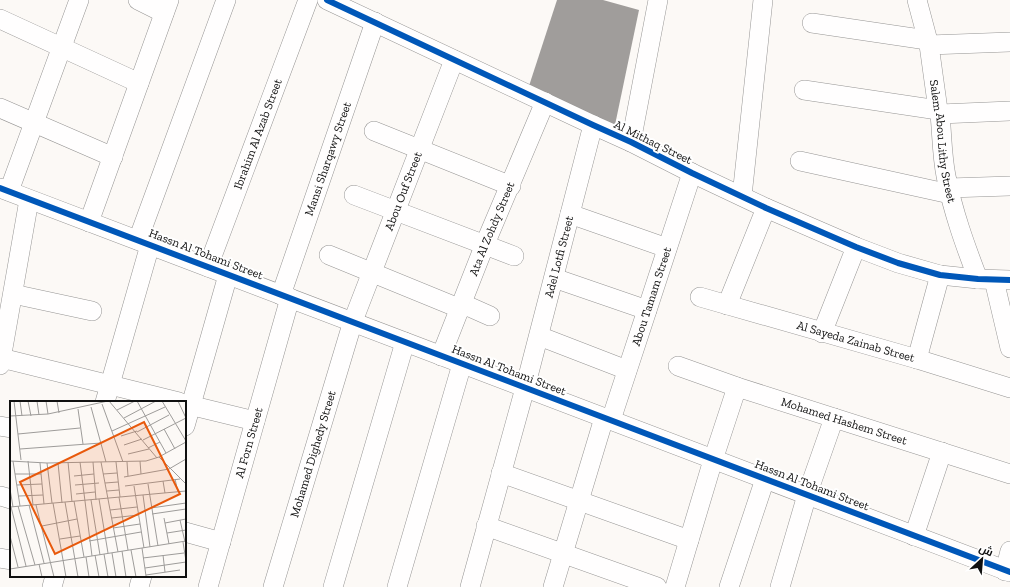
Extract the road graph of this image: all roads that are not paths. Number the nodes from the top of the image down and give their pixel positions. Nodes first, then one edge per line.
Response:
1 (79, 0) edge
2 (138, 0) edge
3 (226, 0) edge
4 (308, 0) edge
5 (327, 0) edge
6 (657, 0) edge
7 (763, 0) edge
8 (917, 0) edge
9 (166, 6) edge
10 (0, 19) edge
11 (375, 22) junction
12 (812, 23) dead end
13 (928, 42) junction
14 (1010, 42) edge
15 (62, 48) junction
16 (454, 60) junction
17 (139, 83) junction
18 (804, 90) dead end
19 (545, 102) junction
20 (0, 108) edge
21 (1010, 111) edge
22 (939, 112) junction
23 (34, 123) junction
24 (593, 125) junction
25 (374, 131) dead end
26 (631, 142) junction
27 (419, 149) junction
28 (113, 156) junction
29 (800, 162) dead end
30 (692, 173) junction
31 (510, 186) junction
32 (1010, 186) edge
33 (4, 190) edge
34 (949, 191) junction
35 (354, 195) dead end
36 (742, 196) junction
37 (29, 200) junction
38 (766, 208) junction
39 (395, 211) junction
40 (570, 214) junction
41 (89, 222) junction
42 (144, 242) junction
43 (485, 244) junction
44 (856, 247) junction
45 (667, 248) junction
46 (329, 255) dead end
47 (514, 256) dead end
48 (208, 267) junction
49 (372, 272) junction
50 (228, 275) junction
51 (940, 275) junction
52 (554, 278) junction
53 (994, 280) edge
54 (13, 294) junction
55 (285, 297) junction
56 (700, 297) dead end
57 (727, 305) junction
58 (462, 306) junction
59 (647, 310) junction
60 (92, 311) dead end
61 (490, 316) dead end
62 (352, 321) junction
63 (822, 332) junction
64 (539, 336) junction
65 (405, 342) junction
66 (1010, 348) edge
67 (441, 356) junction
68 (917, 359) junction
69 (0, 363) edge
70 (462, 364) junction
71 (678, 366) dead end
72 (627, 370) junction
73 (737, 387) junction
74 (525, 388) junction
75 (1010, 388) edge
76 (108, 393) edge
77 (164, 401) edge
78 (186, 401) edge
79 (186, 404) edge
80 (834, 418) junction
81 (607, 419) junction
82 (255, 421) junction
83 (0, 426) edge
84 (10, 428) edge
85 (942, 452) junction
86 (713, 460) junction
87 (501, 473) junction
88 (1010, 474) edge
89 (765, 479) junction
90 (807, 495) junction
91 (0, 496) edge
92 (10, 499) edge
93 (579, 501) junction
94 (486, 526) junction
95 (186, 532) edge
96 (914, 536) junction
97 (689, 540) junction
98 (221, 542) junction
99 (1010, 551) edge
100 (563, 553) junction
101 (0, 558) edge
102 (10, 560) edge
103 (1007, 572) edge
104 (55, 577) edge
105 (142, 577) edge
106 (52, 587) edge
107 (139, 587) edge
108 (208, 587) edge
109 (273, 587) edge
110 (333, 587) edge
111 (397, 587) edge
112 (470, 587) edge
113 (553, 587) edge
114 (657, 587) edge
115 (675, 587) edge
116 (729, 587) edge
117 (780, 587) edge

1 - 15 street
2 - 9 street
3 - 42 street
4 - 48 street, Ibrahim Al Azab Street
5 - 11 street, Al Mithaq Street
6 - 26 street
7 - 36 street
8 - 13 street, Salem Abou Lithy Street
9 - 17 street
10 - 15 street
11 - 16 street, Al Mithaq Street
11 - 55 street, Mansi Sharqawy Street
12 - 13 street
13 - 14 street
13 - 22 street, Salem Abou Lithy Street
15 - 17 street
15 - 23 street
16 - 19 street, Al Mithaq Street
16 - 27 street, Abou Ouf Street
17 - 28 street
18 - 22 street
19 - 24 street, Al Mithaq Street
19 - 31 street, Ata Al Zohdy Street
20 - 23 street
21 - 22 street
22 - 34 street, Salem Abou Lithy Street
23 - 28 street
23 - 33 street
24 - 26 street, Al Mithaq Street
24 - 40 street, Adel Lotfi Street
25 - 27 street
26 - 30 street, Al Mithaq Street
27 - 31 street
27 - 39 street, Abou Ouf Street
28 - 41 street
29 - 34 street
30 - 36 street, Al Mithaq Street
30 - 45 street, Abou Tamam Street
31 - 43 street, Ata Al Zohdy Street
32 - 34 street
33 - 37 street, Hassn Al Tohami Street
34 - 53 street, Salem Abou Lithy Street
35 - 39 street
36 - 38 street, Al Mithaq Street
37 - 41 street, Hassn Al Tohami Street
37 - 54 street
38 - 44 street, Al Mithaq Street
38 - 57 street
39 - 43 street
39 - 49 street, Abou Ouf Street
40 - 45 street
40 - 52 street, Adel Lotfi Street
41 - 42 street, Hassn Al Tohami Street
42 - 48 street, Hassn Al Tohami Street
42 - 76 street
43 - 47 street
43 - 58 street, Ata Al Zohdy Street
44 - 51 street, Al Mithaq Street
44 - 63 street
45 - 59 street, Abou Tamam Street
46 - 49 street
48 - 50 street, Hassn Al Tohami Street
49 - 58 street
49 - 62 street, Abou Ouf Street
50 - 55 street, Hassn Al Tohami Street
50 - 78 street
51 - 53 street, Al Mithaq Street
51 - 68 street
52 - 59 street
52 - 64 street, Adel Lotfi Street
53 - 66 street, Salem Abou Lithy Street
54 - 60 street
54 - 69 street
55 - 62 street, Hassn Al Tohami Street
55 - 82 street, Al Forn Street
56 - 57 street, Al Sayeda Zainab Street
57 - 63 street, Al Sayeda Zainab Street
58 - 61 street
58 - 67 street, Ata Al Zohdy Street
59 - 72 street, Abou Tamam Street
62 - 65 street, Hassn Al Tohami Street
62 - 109 street, Mohamed Dighedy Street
63 - 68 street, Al Sayeda Zainab Street
64 - 72 street
64 - 74 street, Adel Lotfi Street
65 - 67 street, Hassn Al Tohami Street
65 - 110 street
67 - 70 street, Hassn Al Tohami Street
68 - 75 street, Al Sayeda Zainab Street
69 - 76 street
70 - 74 street, Hassn Al Tohami Street
70 - 111 street
71 - 73 street, Mohamed Hashem Street
72 - 81 street, Abou Tamam Street
73 - 80 street, Mohamed Hashem Street
73 - 86 street
74 - 81 street, Hassn Al Tohami Street
74 - 87 street, Adel Lotfi Street
76 - 77 street
79 - 82 street
80 - 85 street, Mohamed Hashem Street
80 - 90 street
81 - 86 street, Hassn Al Tohami Street
81 - 93 street, Abou Tamam Street
82 - 98 street, Al Forn Street
83 - 84 street
85 - 88 street, Mohamed Hashem Street
85 - 96 street
86 - 89 street, Hassn Al Tohami Street
86 - 97 street
87 - 93 street
87 - 94 street, Adel Lotfi Street
89 - 90 street, Hassn Al Tohami Street
89 - 116 street
90 - 96 street, Hassn Al Tohami Street
90 - 117 street
91 - 92 street
93 - 97 street
93 - 100 street, Abou Tamam Street
94 - 100 street
94 - 112 street, Adel Lotfi Street
95 - 98 street
96 - 103 street, Hassn Al Tohami Street
97 - 115 street
98 - 108 street, Al Forn Street
99 - 103 street
100 - 113 street, Abou Tamam Street
100 - 114 street
101 - 102 street
104 - 106 street
105 - 107 street

